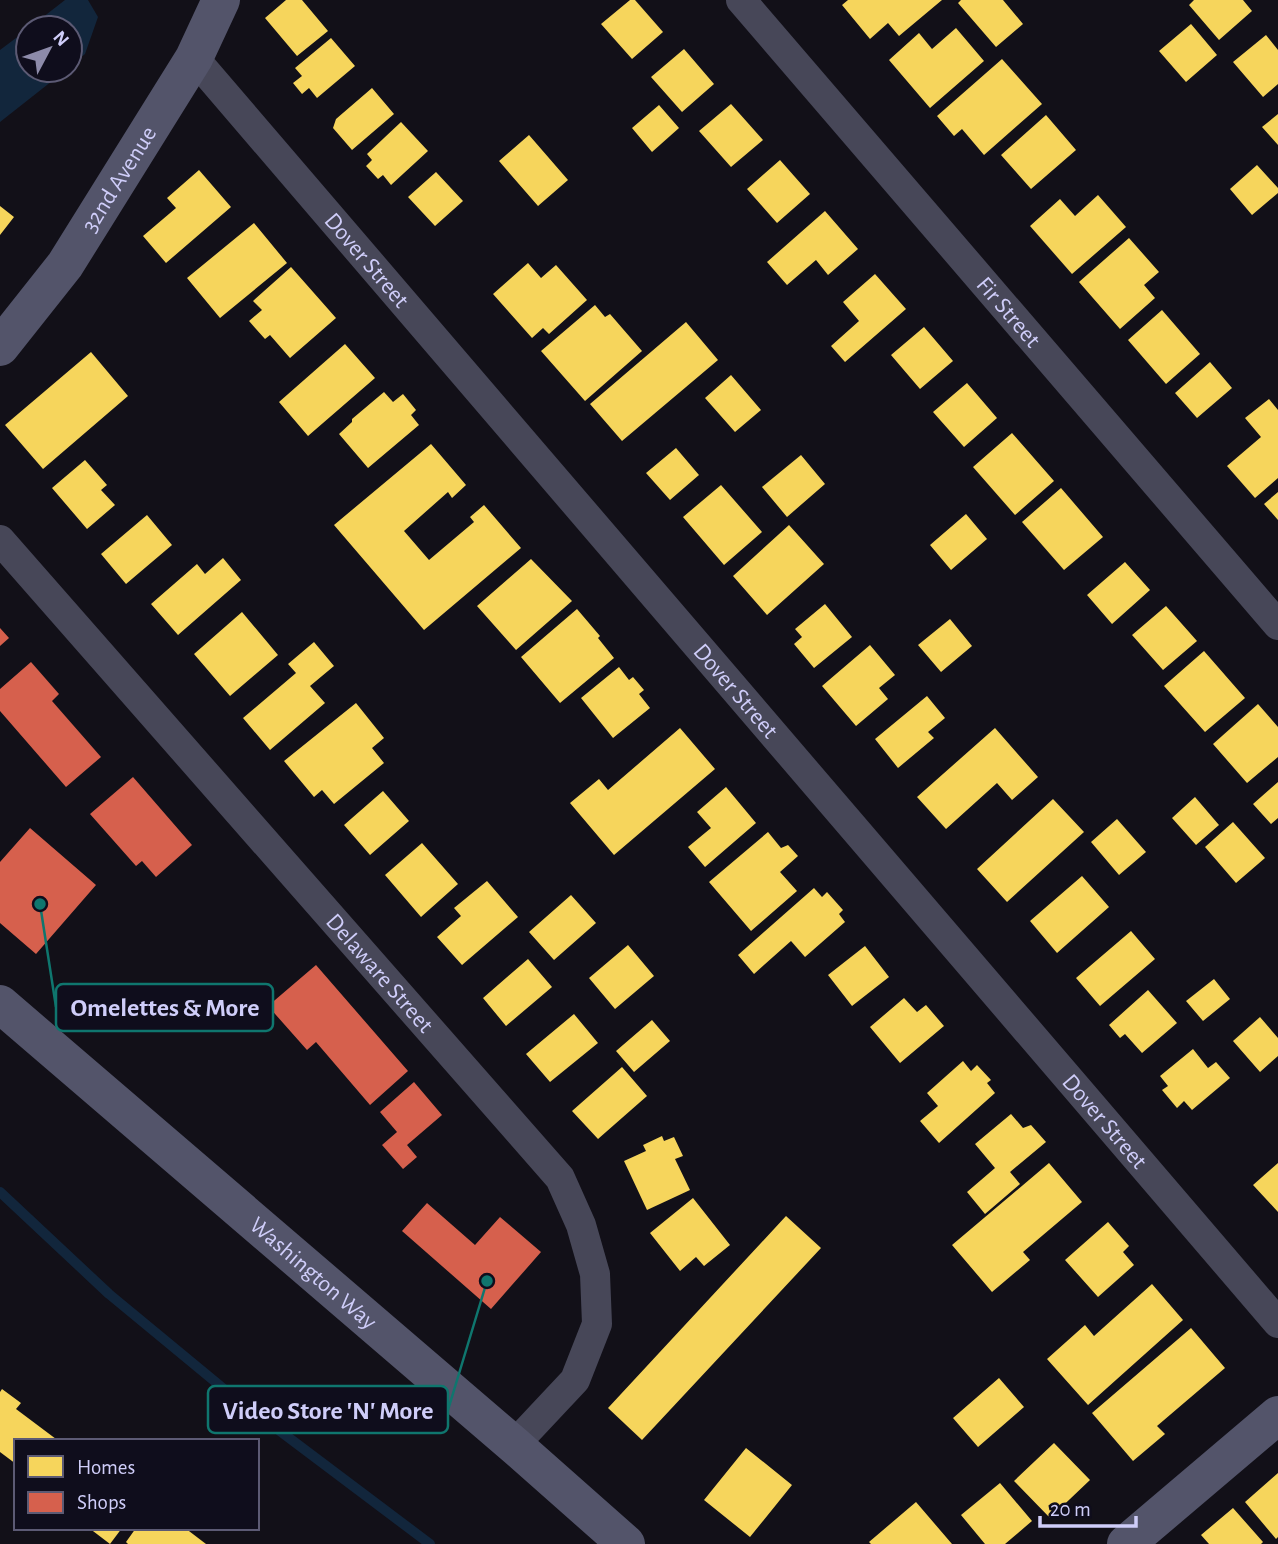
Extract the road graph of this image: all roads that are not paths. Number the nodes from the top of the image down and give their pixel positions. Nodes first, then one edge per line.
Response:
1 (221, 0) edge
2 (741, 0) edge
3 (194, 58) junction
4 (0, 347) edge
5 (0, 540) edge
6 (1278, 625) edge
7 (0, 1004) edge
8 (1278, 1323) edge
9 (1278, 1415) edge
10 (514, 1445) junction
11 (626, 1544) edge
12 (1126, 1544) edge

1 - 3 main road, 32nd Avenue
2 - 6 street, Fir Street
3 - 4 main road, 32nd Avenue
3 - 8 street, Dover Street
5 - 10 street, Delaware Street
7 - 10 main road, Washington Way
9 - 12 main road
10 - 11 main road, Washington Way

